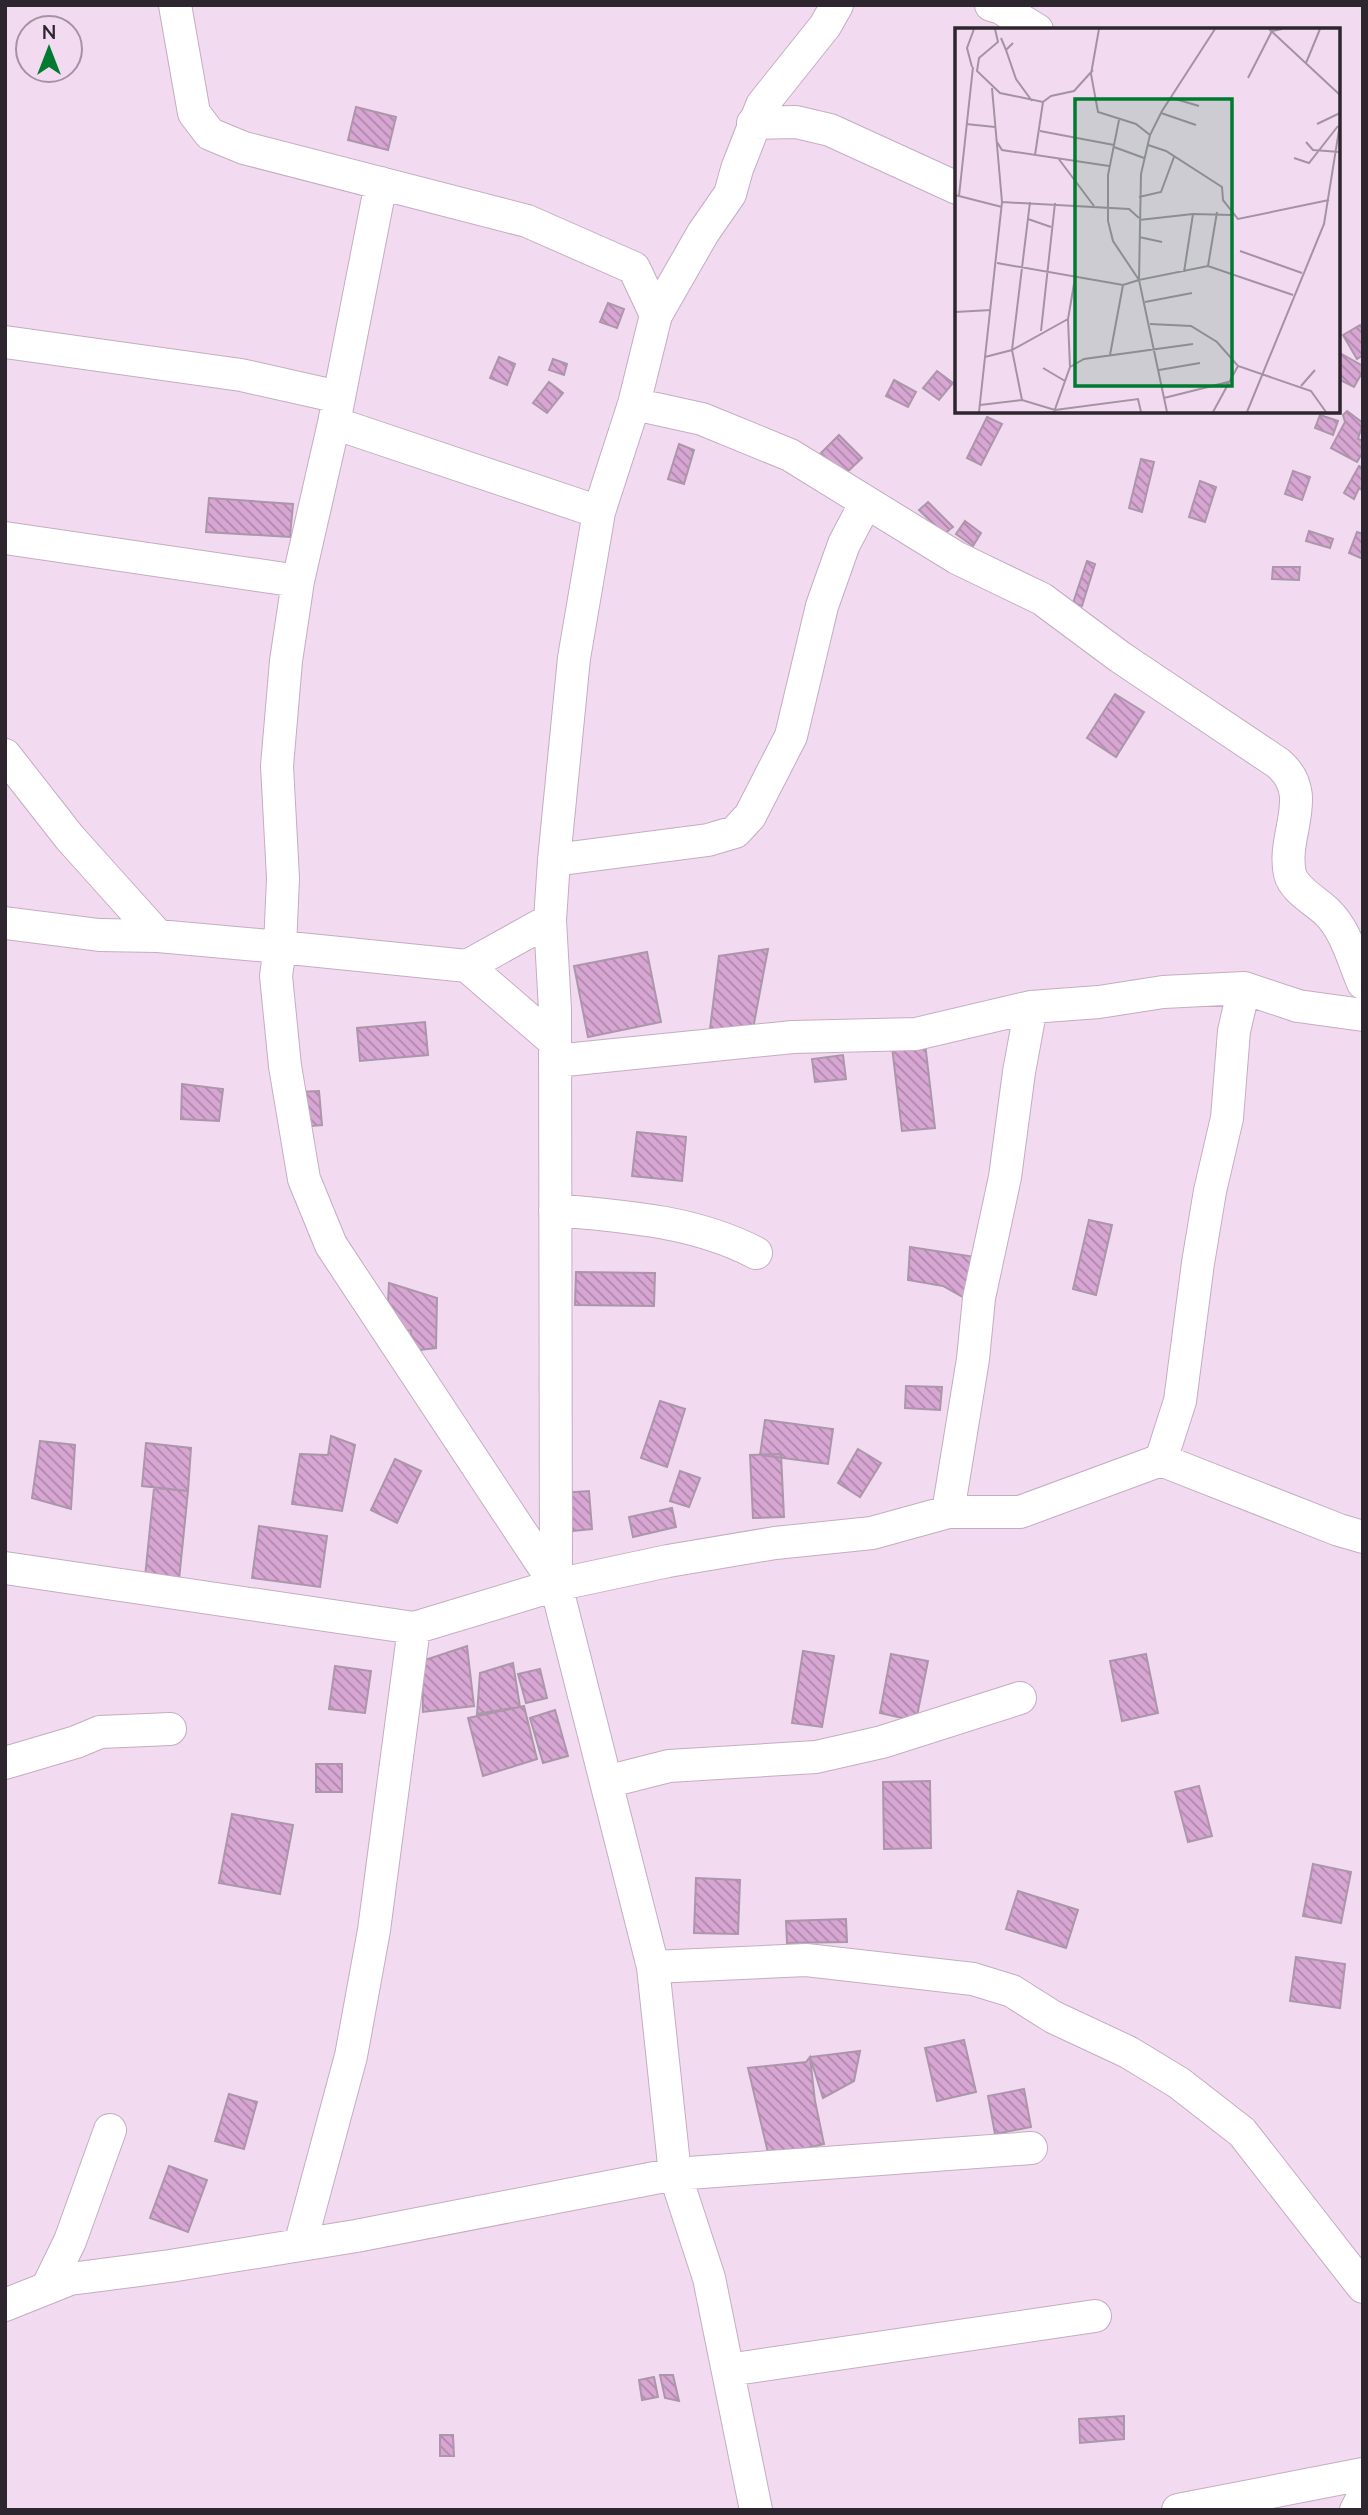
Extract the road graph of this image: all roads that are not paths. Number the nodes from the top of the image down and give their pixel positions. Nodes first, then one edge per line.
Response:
1 (176, 5) edge
2 (837, 5) edge
3 (991, 5) edge
4 (1034, 28) edge
5 (753, 123) junction
6 (381, 183) junction
7 (955, 187) edge
8 (634, 268) junction
9 (681, 272) junction
10 (656, 315) junction
11 (5, 342) edge
12 (634, 404) junction
13 (336, 410) junction
14 (865, 504) junction
15 (599, 512) junction
16 (5, 538) edge
17 (298, 582) junction
18 (5, 755) edge
19 (554, 860) junction
20 (550, 920) junction
21 (5, 923) edge
22 (158, 936) junction
23 (280, 947) junction
24 (467, 966) junction
25 (1363, 983) edge
26 (1244, 988) junction
27 (1031, 1007) junction
28 (1363, 1015) edge
29 (555, 1051) junction
30 (555, 1210) junction
31 (756, 1254) dead end
32 (1161, 1460) junction
33 (948, 1512) junction
34 (1363, 1537) edge
35 (5, 1568) edge
36 (556, 1585) junction
37 (414, 1628) junction
38 (1020, 1699) dead end
39 (170, 1730) dead end
40 (5, 1763) edge
41 (606, 1782) junction
42 (653, 1967) junction
43 (110, 2130) dead end
44 (1031, 2148) dead end
45 (675, 2174) junction
46 (300, 2245) junction
47 (1363, 2287) edge
48 (47, 2288) junction
49 (5, 2305) edge
50 (1095, 2316) dead end
51 (728, 2370) junction
52 (1363, 2474) edge
53 (1363, 2497) edge
54 (756, 2510) edge
55 (1178, 2510) edge
56 (1356, 2510) edge

1 - 6 street
2 - 5 street
3 - 4 street
5 - 7 street
5 - 9 street
6 - 8 street
6 - 13 street
8 - 9 street
8 - 10 street
9 - 10 street
10 - 12 street
11 - 13 street
12 - 14 street
12 - 15 street
13 - 15 street
13 - 17 street
14 - 19 street
14 - 25 street
15 - 19 street
16 - 17 street
17 - 23 street
18 - 22 street
19 - 20 street
20 - 24 street
20 - 29 street
21 - 22 street
22 - 23 street
23 - 24 street
23 - 36 street
24 - 29 street
26 - 27 street
26 - 28 street
26 - 32 street
27 - 29 street
27 - 33 street
29 - 30 street
30 - 31 street
30 - 36 street
32 - 33 street
32 - 34 street
33 - 36 street
35 - 37 street
36 - 37 street
36 - 41 street
37 - 46 street
38 - 41 street
39 - 40 street
41 - 42 street
42 - 45 street
42 - 47 street
43 - 48 street
44 - 45 street
45 - 46 street
45 - 51 street
46 - 48 street
48 - 49 street
50 - 51 street
51 - 54 street
52 - 55 street
53 - 56 street

